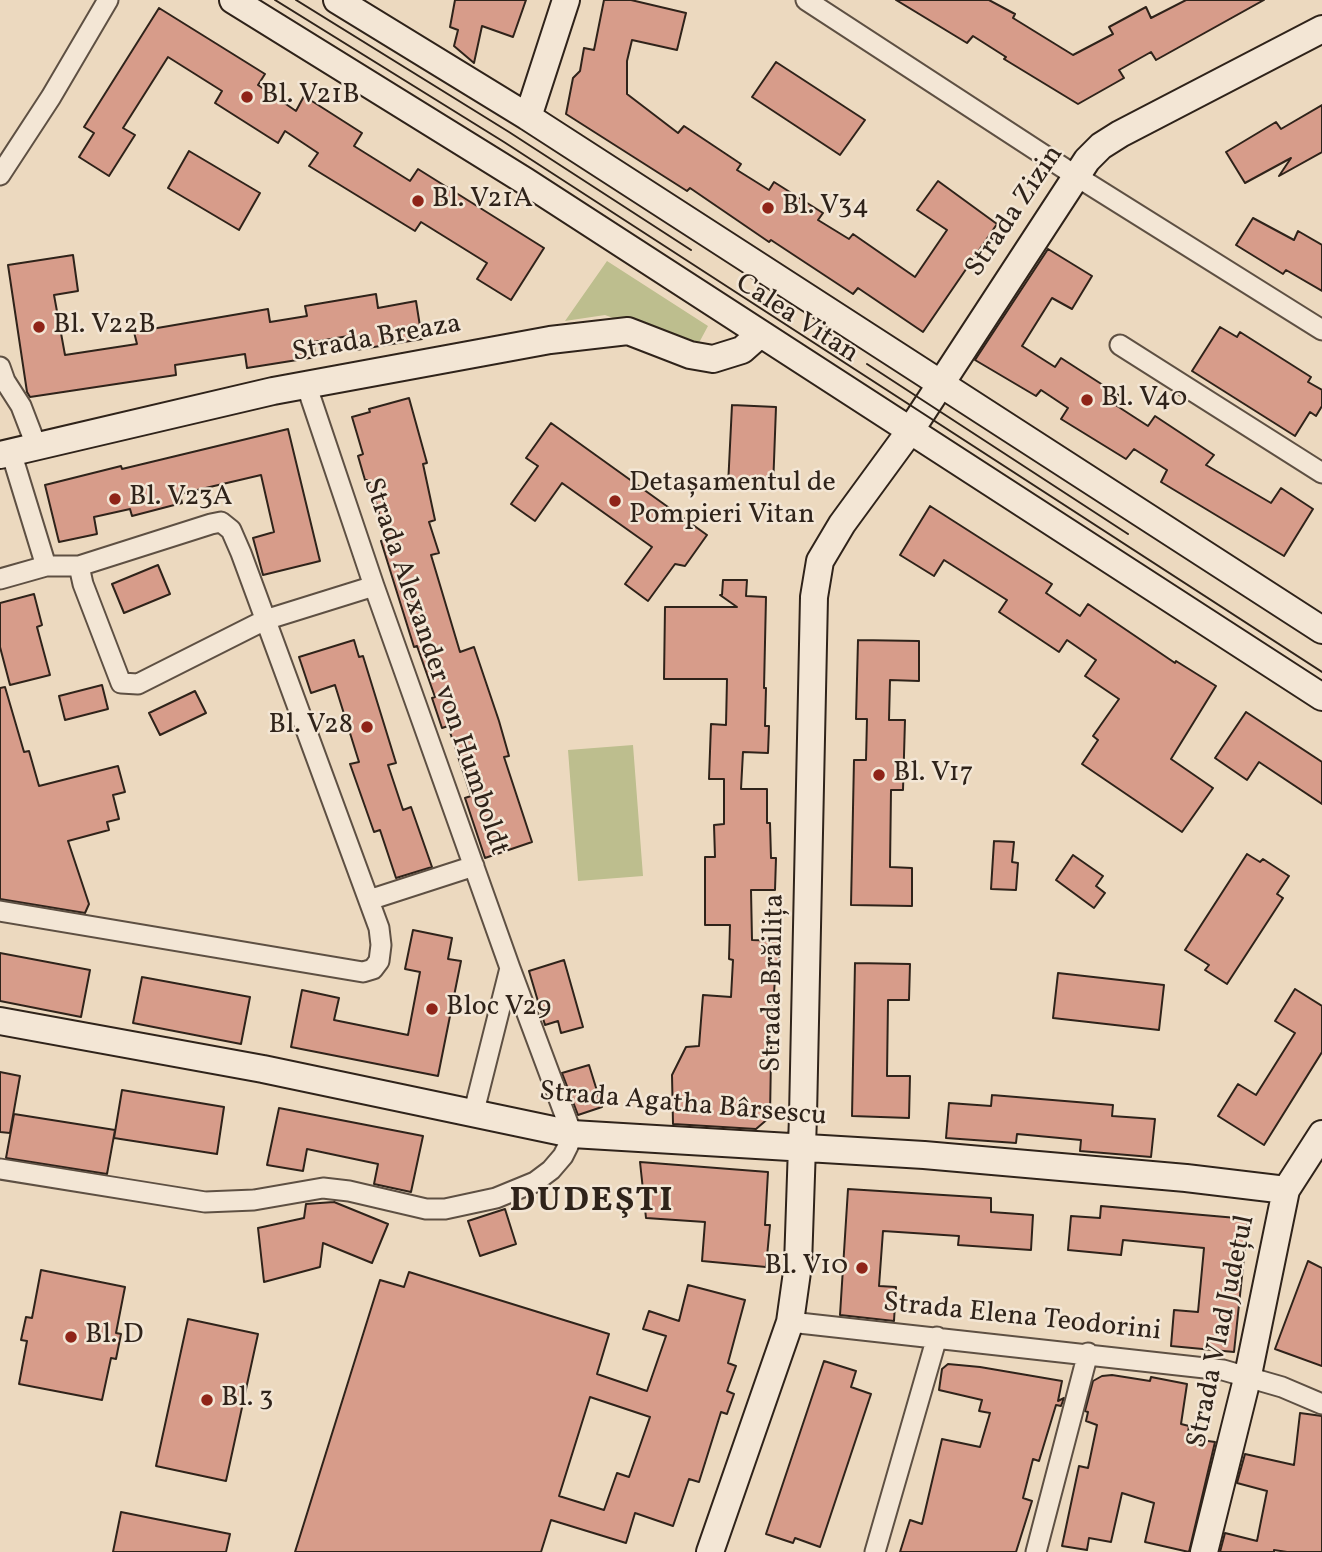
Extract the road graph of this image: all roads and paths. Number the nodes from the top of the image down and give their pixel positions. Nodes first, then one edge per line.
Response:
1 (108, 0) edge
2 (233, 0) edge
3 (337, 0) edge
4 (566, 0) edge
5 (806, 0) edge
6 (1322, 29) edge
7 (528, 117) junction
8 (0, 175) edge
9 (1076, 176) junction
10 (1322, 330) edge
11 (760, 334) junction
12 (1120, 345) dead end
13 (0, 367) edge
14 (306, 384) junction
15 (941, 384) junction
16 (910, 431) junction
17 (36, 445) junction
18 (5, 454) edge
19 (1322, 473) edge
20 (46, 566) junction
21 (79, 566) junction
22 (0, 579) edge
23 (374, 586) junction
24 (265, 620) junction
25 (1322, 630) edge
26 (1322, 697) edge
27 (474, 866) junction
28 (369, 900) junction
29 (0, 911) edge
30 (510, 968) junction
31 (0, 1021) edge
32 (473, 1115) junction
33 (572, 1134) junction
34 (1322, 1134) edge
35 (802, 1147) junction
36 (0, 1168) edge
37 (1286, 1190) junction
38 (790, 1322) junction
39 (937, 1337) junction
40 (1088, 1353) junction
41 (1248, 1376) junction
42 (1322, 1404) edge
43 (710, 1552) edge
44 (875, 1552) edge
45 (1036, 1552) edge
46 (1205, 1552) edge

1 - 8 street
2 - 11 street, Calea Vitan
3 - 7 street, Calea Vitan
4 - 7 street
5 - 9 street
6 - 9 street, Strada Zizin
7 - 15 street, Calea Vitan
9 - 10 street
9 - 15 street, Strada Zizin
11 - 14 street, Strada Breaza
11 - 16 street, Calea Vitan
12 - 19 street
13 - 17 street
14 - 17 street, Strada Breaza
14 - 23 street, Strada Alexander von Humboldt
15 - 16 street, Strada Zizin
15 - 25 street, Calea Vitan
16 - 26 street, Calea Vitan
16 - 35 street, Strada Brăilița
17 - 18 street, Strada Breaza
18 - 20 street
20 - 21 street
20 - 22 street
21 - 24 street
21 - 24 street
23 - 24 street
23 - 27 street, Strada Alexander von Humboldt
24 - 28 street
27 - 28 street
27 - 30 street, Strada Alexander von Humboldt
28 - 29 street
30 - 32 street
30 - 33 street, Strada Alexander von Humboldt
31 - 32 street, Strada Agatha Bârsescu
32 - 33 street, Strada Agatha Bârsescu
33 - 35 street, Strada Agatha Bârsescu
33 - 36 street
34 - 37 street, Strada Vlad Județul
35 - 37 street, Strada Agatha Bârsescu
35 - 38 street, Strada Brăilița
37 - 41 street, Strada Vlad Județul
38 - 39 street, Strada Elena Teodorini
38 - 43 street, Strada Brăilița
39 - 40 street, Strada Elena Teodorini
39 - 44 street
40 - 41 street, Strada Elena Teodorini
40 - 45 street
41 - 42 street, Strada Elena Teodorini
41 - 46 street, Strada Vlad Județul

